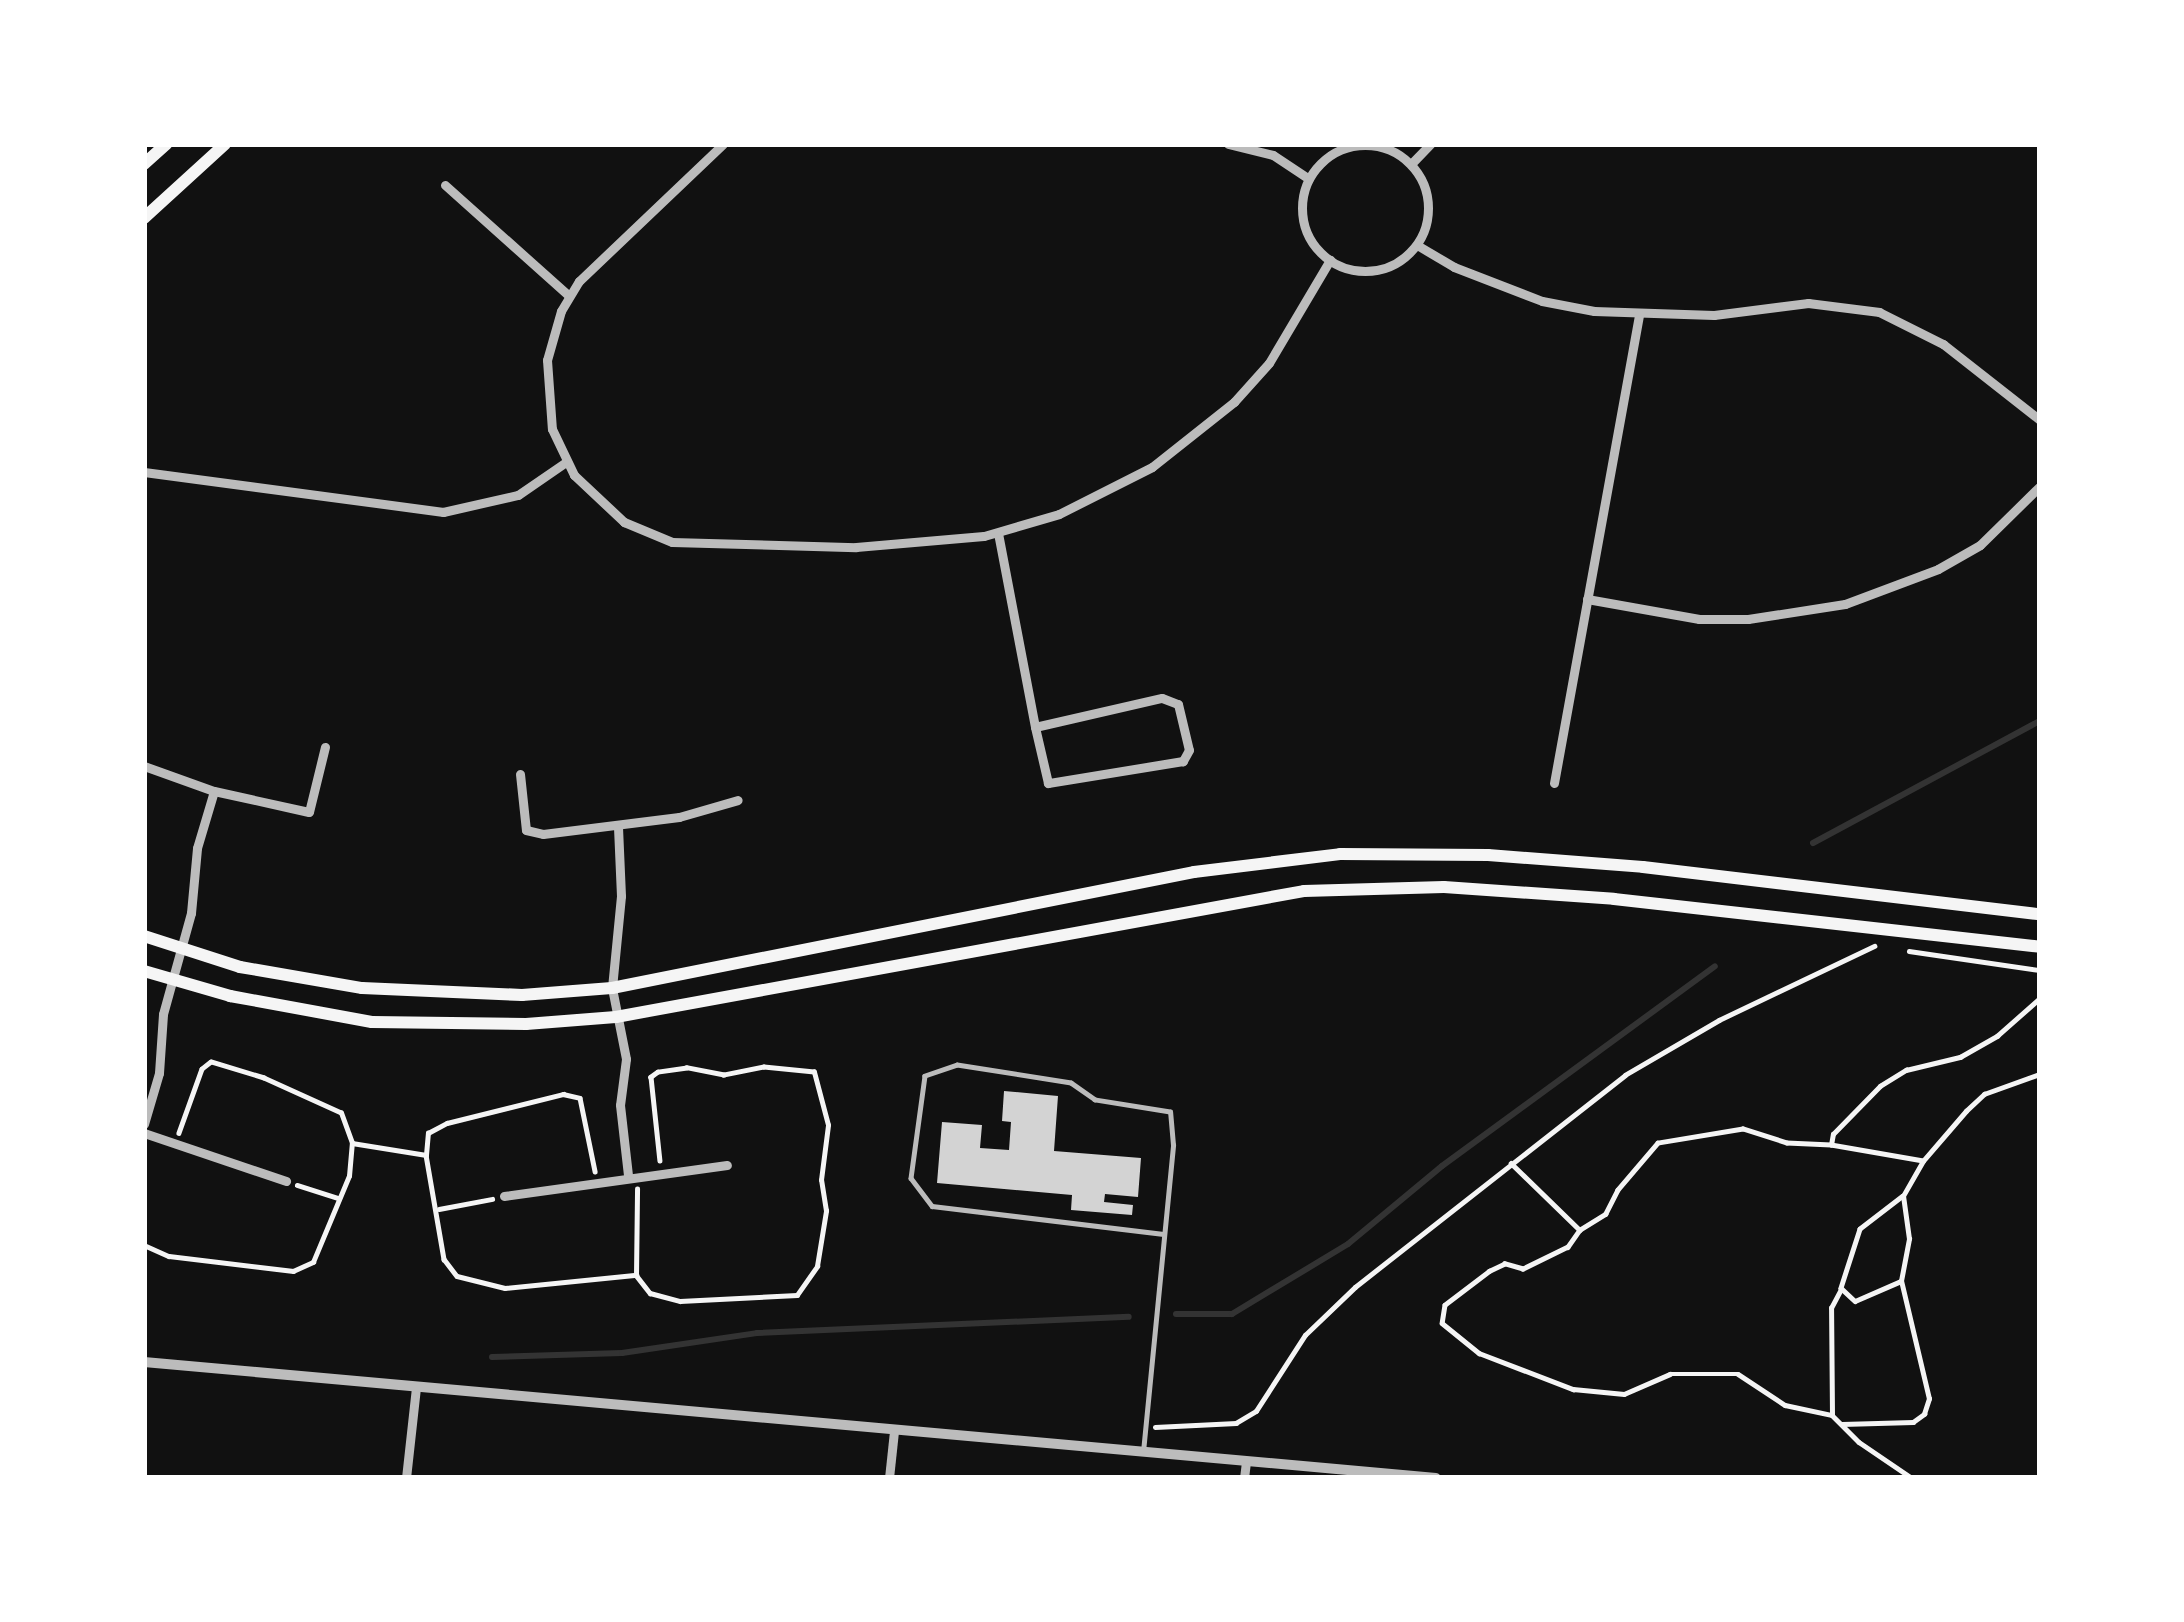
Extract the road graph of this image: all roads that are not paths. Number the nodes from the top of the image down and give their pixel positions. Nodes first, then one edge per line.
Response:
1 (166, 144) edge
2 (225, 144) edge
3 (723, 144) edge
4 (1228, 144) edge
5 (1430, 144) edge
6 (1388, 146) edge
7 (144, 164) edge
8 (1412, 164) junction
9 (1309, 179) junction
10 (445, 185) dead end
11 (144, 218) edge
12 (1417, 245) junction
13 (1330, 260) junction
14 (569, 296) junction
15 (1639, 315) junction
16 (2040, 421) edge
17 (566, 462) junction
18 (144, 472) edge
19 (2040, 486) edge
20 (998, 533) junction
21 (1587, 599) junction
22 (1035, 727) junction
23 (325, 747) dead end
24 (144, 766) edge
25 (520, 774) dead end
26 (1554, 783) dead end
27 (214, 791) junction
28 (738, 800) dead end
29 (618, 827) junction
30 (2040, 914) edge
31 (144, 936) edge
32 (2040, 947) edge
33 (182, 951) junction
34 (144, 971) edge
35 (172, 982) junction
36 (613, 988) junction
37 (616, 1017) junction
38 (144, 1128) edge
39 (727, 1165) dead end
40 (632, 1175) junction
41 (286, 1181) road end
42 (504, 1196) road end
43 (1162, 1234) junction
44 (144, 1362) edge
45 (416, 1388) junction
46 (894, 1431) junction
47 (1143, 1452) junction
48 (1246, 1462) junction
49 (406, 1478) edge
50 (889, 1478) edge
51 (1244, 1478) edge
52 (1436, 1478) edge

1 - 7 main road
2 - 11 main road
3 - 14 street
4 - 9 street
5 - 8 street
6 - 8 street
6 - 9 street
8 - 12 street
9 - 13 street
10 - 14 street
12 - 13 street
12 - 15 street
13 - 20 street
14 - 17 street
15 - 16 street
15 - 21 street
17 - 18 street
17 - 20 street
19 - 21 street
20 - 22 street
21 - 26 street
22 - 22 street
23 - 27 street
24 - 27 street
25 - 29 street
27 - 33 street
28 - 29 street
29 - 36 street
30 - 36 main road
31 - 33 main road
32 - 37 main road
33 - 35 street
33 - 36 main road
34 - 35 main road
35 - 37 main road
35 - 38 street
36 - 37 street
37 - 40 street
38 - 41 street
39 - 40 street
40 - 42 street
43 - 43 lane
43 - 47 lane
44 - 45 street
45 - 46 street
45 - 49 street
46 - 47 street
46 - 50 street
47 - 48 street
48 - 51 street
48 - 52 street

